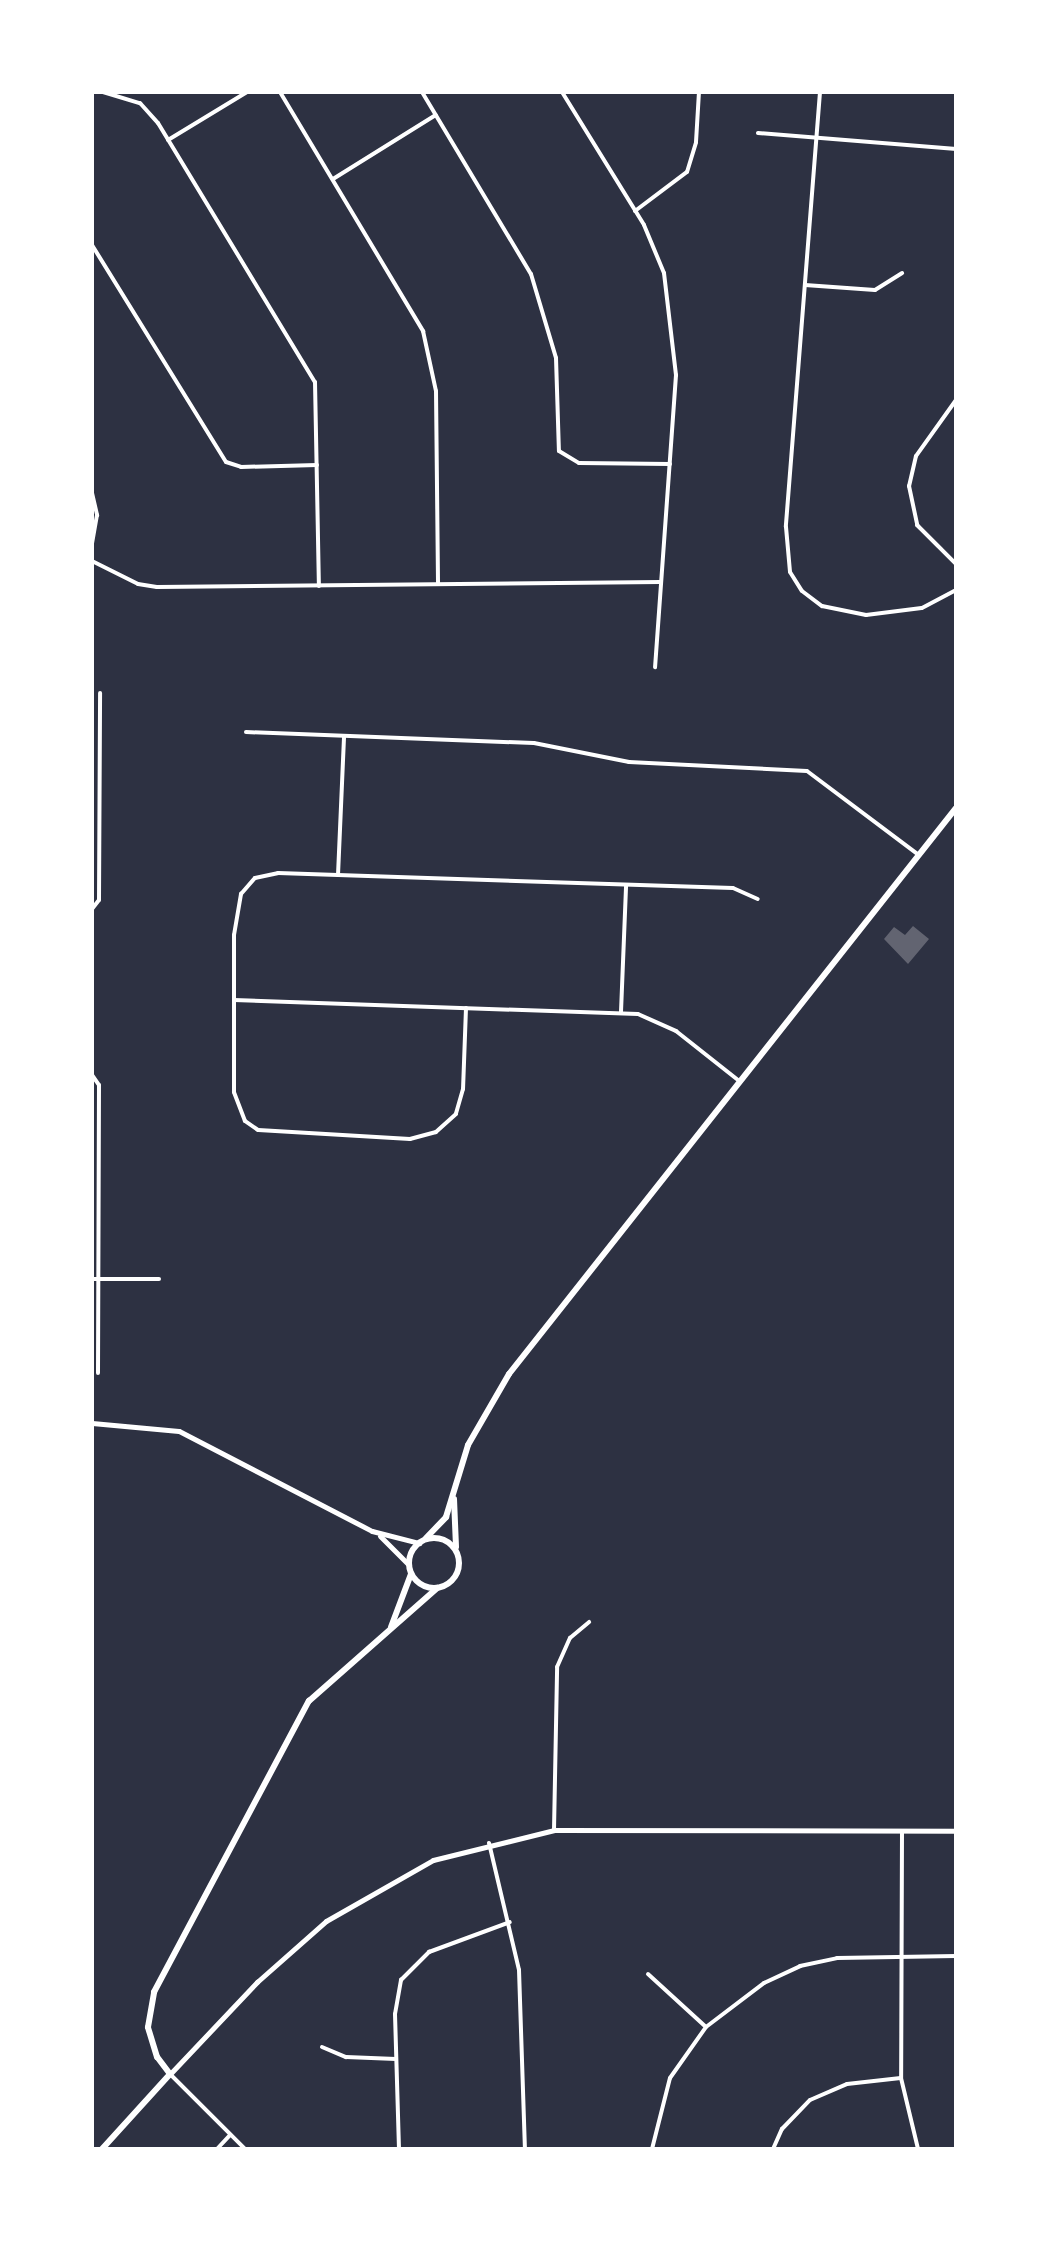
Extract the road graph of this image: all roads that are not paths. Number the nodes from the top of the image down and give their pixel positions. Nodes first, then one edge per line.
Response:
1 (103, 92) edge
2 (247, 92) edge
3 (280, 92) edge
4 (422, 92) edge
5 (562, 92) edge
6 (699, 92) edge
7 (820, 92) edge
8 (436, 115) junction
9 (758, 133) dead end
10 (816, 138) junction
11 (168, 140) junction
12 (956, 149) edge
13 (333, 179) junction
14 (635, 211) junction
15 (92, 245) edge
16 (902, 273) dead end
17 (805, 285) junction
18 (956, 400) edge
19 (670, 464) junction
20 (317, 465) junction
21 (92, 493) edge
22 (92, 544) edge
23 (92, 561) edge
24 (956, 564) edge
25 (661, 582) junction
26 (438, 585) junction
27 (319, 586) junction
28 (956, 590) edge
29 (655, 667) dead end
30 (100, 693) dead end
31 (246, 732) dead end
32 (344, 736) junction
33 (92, 787) edge
34 (100, 787) junction
35 (956, 808) edge
36 (919, 855) junction
37 (338, 875) junction
38 (626, 885) junction
39 (758, 899) dead end
40 (92, 909) edge
41 (234, 1000) junction
42 (466, 1008) junction
43 (621, 1012) junction
44 (92, 1075) edge
45 (738, 1080) junction
46 (95, 1279) edge
47 (159, 1279) dead end
48 (98, 1373) dead end
49 (92, 1423) edge
50 (454, 1495) junction
51 (372, 1531) junction
52 (426, 1538) junction
53 (419, 1543) junction
54 (457, 1550) junction
55 (410, 1569) junction
56 (437, 1588) junction
57 (589, 1622) dead end
58 (390, 1630) junction
59 (554, 1830) junction
60 (956, 1831) edge
61 (902, 1832) junction
62 (489, 1843) junction
63 (510, 1922) junction
64 (900, 1956) junction
65 (956, 1956) edge
66 (648, 1974) dead end
67 (706, 2027) junction
68 (322, 2047) dead end
69 (396, 2059) junction
70 (170, 2074) junction
71 (901, 2078) junction
72 (230, 2135) junction
73 (102, 2149) edge
74 (217, 2149) edge
75 (245, 2149) edge
76 (399, 2149) edge
77 (525, 2149) edge
78 (652, 2149) edge
79 (773, 2149) edge
80 (918, 2149) edge

1 - 11 street
2 - 11 street
3 - 13 street
4 - 8 street
5 - 14 street
6 - 14 street
7 - 10 street
8 - 13 street
8 - 19 street
9 - 10 street
10 - 12 street
10 - 17 street
11 - 20 street
13 - 26 street
14 - 19 street
15 - 20 street
16 - 17 street
17 - 28 street
18 - 24 street
19 - 25 street
20 - 27 street
21 - 22 street
23 - 27 street
25 - 26 street
25 - 29 street
26 - 27 street
30 - 34 street
31 - 32 street
32 - 36 street
32 - 37 street
33 - 34 street
34 - 40 street
35 - 36 main road
36 - 45 main road
37 - 38 street
37 - 41 street
38 - 39 street
38 - 43 street
41 - 42 street
41 - 42 street
42 - 43 street
43 - 45 street
44 - 46 street
45 - 50 main road
46 - 47 street
46 - 48 street
49 - 51 street
50 - 52 main road
50 - 54 main road
51 - 53 street
51 - 55 street
52 - 53 main road
52 - 54 main road
53 - 55 main road
54 - 56 main road
55 - 56 main road
55 - 58 main road
56 - 58 main road
57 - 59 street
58 - 70 main road
59 - 61 street
59 - 62 street
60 - 61 street
61 - 64 street
62 - 63 street
62 - 70 street
63 - 69 street
63 - 77 street
64 - 65 street
64 - 67 street
64 - 71 street
66 - 67 street
67 - 78 street
68 - 69 street
69 - 76 street
70 - 72 street
70 - 73 main road
71 - 79 street
71 - 80 street
72 - 74 street
72 - 75 street

